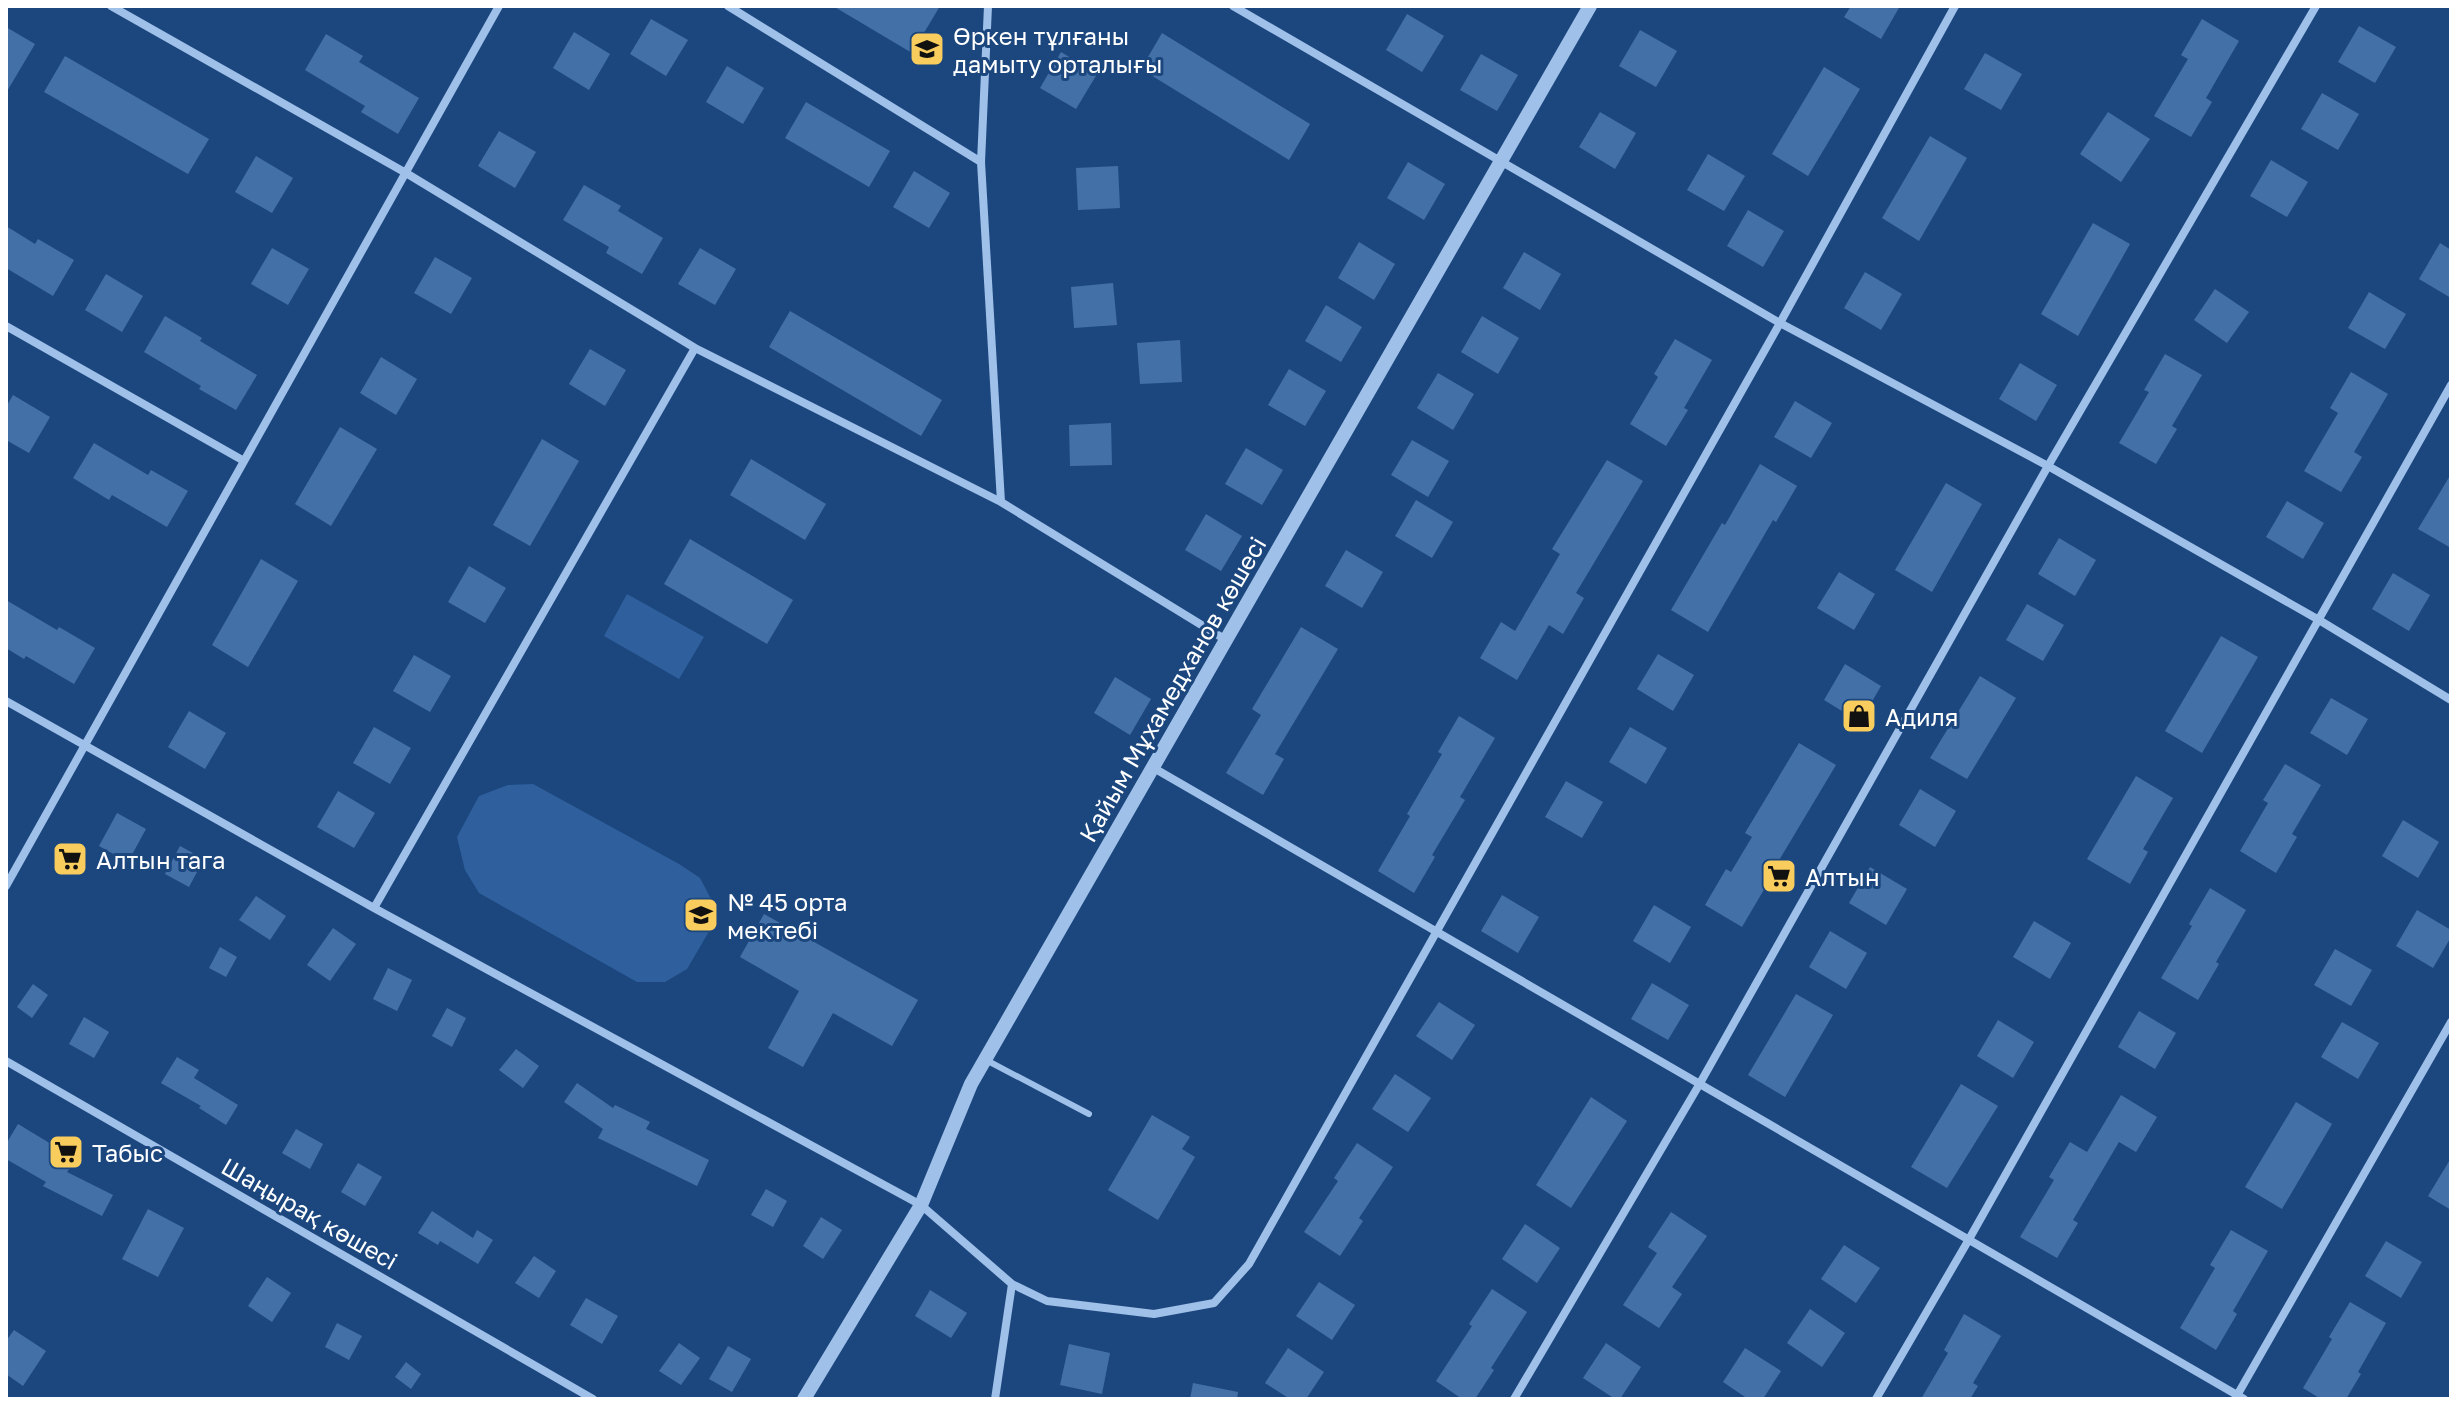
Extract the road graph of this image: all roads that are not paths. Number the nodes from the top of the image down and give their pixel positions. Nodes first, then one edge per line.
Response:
1 (111, 6) edge
2 (499, 6) edge
3 (728, 6) edge
4 (988, 6) edge
5 (1233, 6) edge
6 (1590, 6) edge
7 (1955, 6) edge
8 (2316, 6) edge
9 (1501, 160) junction
10 (981, 162) junction
11 (406, 173) junction
12 (1780, 323) junction
13 (6, 326) edge
14 (695, 348) junction
15 (2451, 385) edge
16 (244, 461) junction
17 (2048, 466) junction
18 (1001, 502) junction
19 (2319, 620) junction
20 (1226, 640) junction
21 (2451, 700) edge
22 (6, 701) edge
23 (84, 746) junction
24 (1152, 767) junction
25 (6, 886) edge
26 (374, 908) junction
27 (1437, 933) junction
28 (2451, 1022) edge
29 (985, 1059) junction
30 (6, 1061) edge
31 (1699, 1085) junction
32 (1089, 1114) dead end
33 (921, 1205) junction
34 (1968, 1241) junction
35 (1012, 1284) junction
36 (2239, 1398) edge
37 (593, 1399) edge
38 (804, 1399) edge
39 (995, 1399) edge
40 (1514, 1399) edge
41 (1876, 1399) edge

1 - 11 street
2 - 11 street
3 - 10 street
4 - 10 street
5 - 9 street
6 - 9 street, Қайым Мұхамедханов көшесі
7 - 12 street
8 - 17 street
9 - 12 street
9 - 20 street, Қайым Мұхамедханов көшесі
10 - 18 street
11 - 14 street
11 - 16 street
12 - 17 street
12 - 27 street
13 - 16 street
14 - 18 street
14 - 26 street
15 - 19 street
16 - 23 street
17 - 19 street
17 - 31 street
18 - 20 street
19 - 21 street
19 - 34 street
20 - 24 street, Қайым Мұхамедханов көшесі
22 - 23 street
23 - 25 street
23 - 26 street
24 - 27 street
24 - 29 street, Қайым Мұхамедханов көшесі
26 - 33 street
27 - 31 street
27 - 35 street
28 - 36 street
29 - 32 lane
29 - 33 street, Қайым Мұхамедханов көшесі
30 - 37 street, Шаңырақ көшесі
31 - 34 street
31 - 40 street
33 - 35 street
33 - 38 street, Қайым Мұхамедханов көшесі
34 - 36 street
34 - 41 street
35 - 39 street

